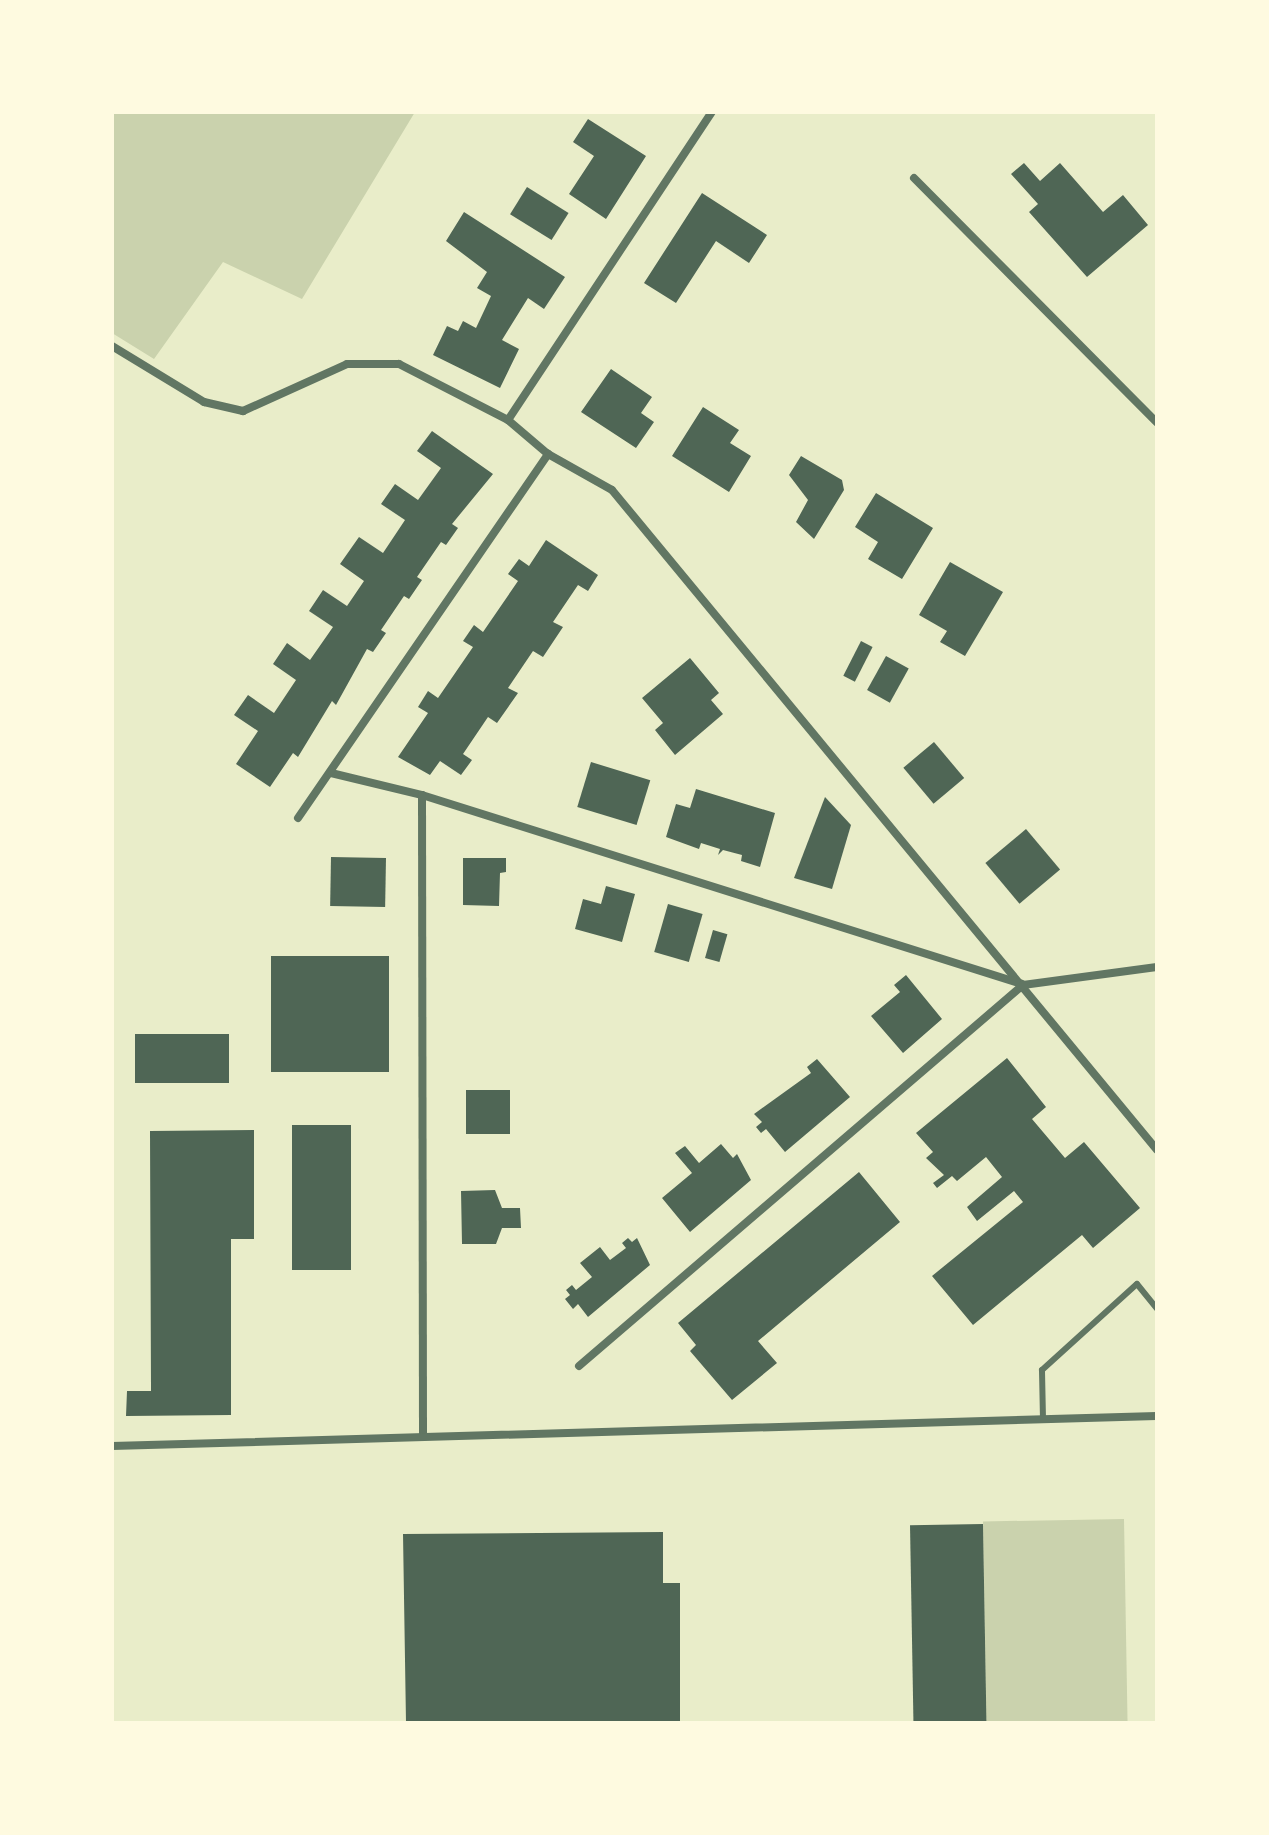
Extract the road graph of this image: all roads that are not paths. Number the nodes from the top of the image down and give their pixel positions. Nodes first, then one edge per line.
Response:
1 (712, 112) edge
2 (914, 178) dead end
3 (112, 346) edge
4 (508, 420) junction
5 (1157, 423) edge
6 (548, 454) junction
7 (331, 773) junction
8 (422, 795) junction
9 (298, 818) dead end
10 (1157, 967) edge
11 (1023, 985) junction
12 (1157, 1150) edge
13 (1157, 1309) edge
14 (579, 1366) dead end
15 (1157, 1416) edge
16 (1043, 1419) junction
17 (423, 1435) junction
18 (112, 1446) edge

1 - 4 street
2 - 5 street
3 - 4 street
4 - 6 street
6 - 7 street
6 - 11 street
7 - 8 street
7 - 9 street
8 - 11 street
8 - 17 street
10 - 11 street
11 - 12 street
11 - 14 street
13 - 16 lane
15 - 16 street
16 - 17 street
17 - 18 street

